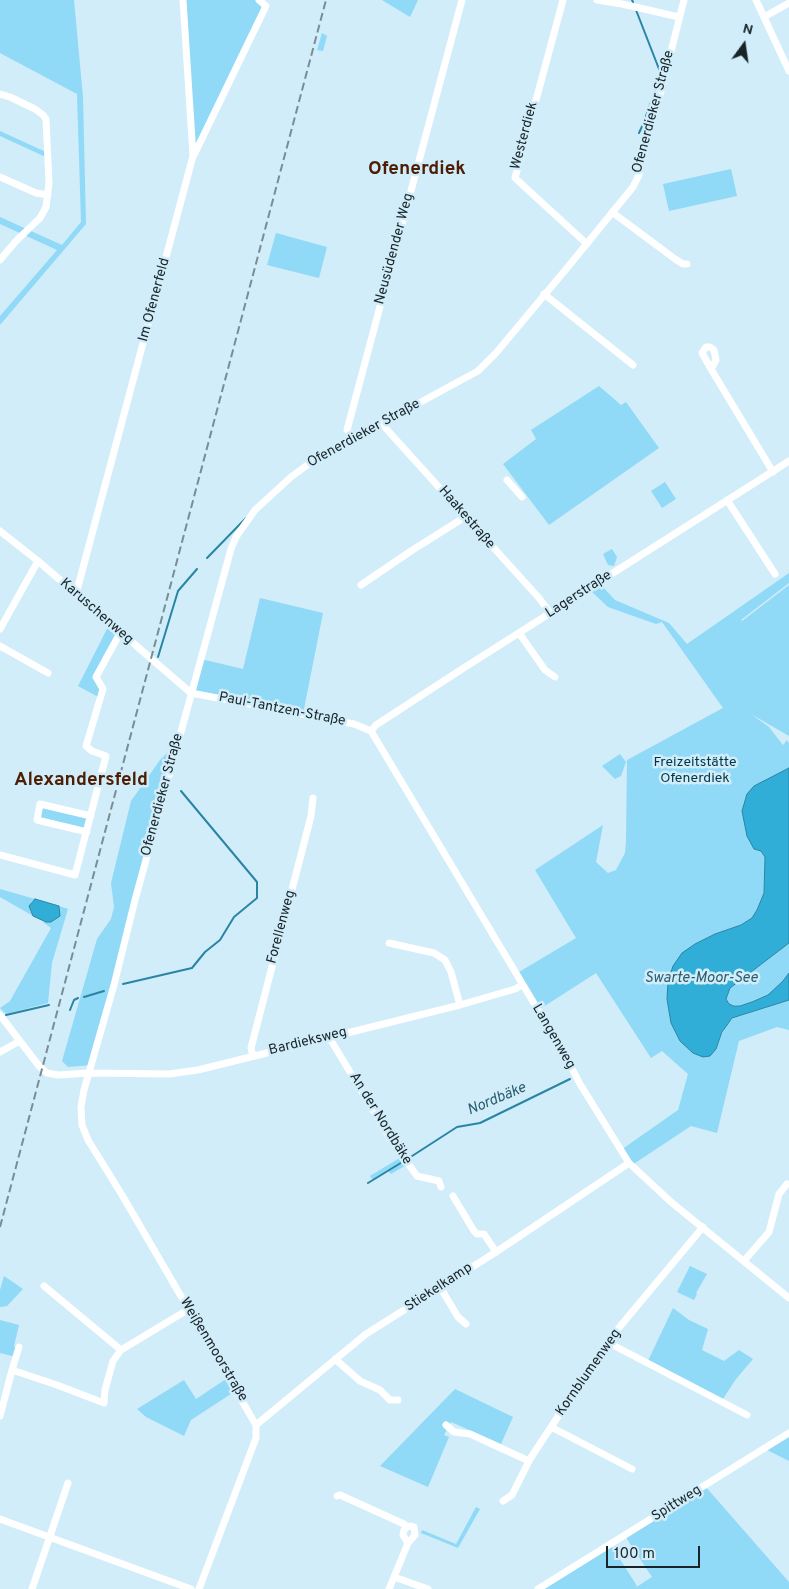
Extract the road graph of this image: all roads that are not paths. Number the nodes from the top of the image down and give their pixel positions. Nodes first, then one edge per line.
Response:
1 (183, 0) edge
2 (259, 0) edge
3 (462, 0) edge
4 (563, 0) edge
5 (596, 0) edge
6 (684, 0) edge
7 (756, 0) edge
8 (789, 3) edge
9 (679, 17) junction
10 (764, 17) junction
11 (789, 71) edge
12 (0, 94) edge
13 (193, 156) junction
14 (0, 177) edge
15 (48, 194) junction
16 (612, 212) junction
17 (587, 244) junction
18 (0, 260) edge
19 (687, 264) dead end
20 (544, 294) junction
21 (633, 365) dead end
22 (711, 369) dead end
23 (381, 423) junction
24 (354, 438) junction
25 (789, 461) edge
26 (773, 472) junction
27 (507, 480) dead end
28 (522, 497) dead end
29 (727, 500) junction
30 (465, 518) junction
31 (0, 531) edge
32 (38, 561) junction
33 (775, 574) dead end
34 (361, 585) dead end
35 (76, 594) junction
36 (550, 613) junction
37 (0, 629) edge
38 (120, 633) junction
39 (519, 633) junction
40 (0, 646) edge
41 (48, 673) dead end
42 (555, 677) dead end
43 (191, 693) junction
44 (371, 731) junction
45 (313, 798) dead end
46 (91, 816) junction
47 (87, 832) junction
48 (0, 855) edge
49 (389, 943) dead end
50 (522, 985) junction
51 (460, 1005) junction
52 (0, 1015) edge
53 (329, 1037) junction
54 (20, 1041) junction
55 (0, 1052) edge
56 (253, 1056) junction
57 (89, 1073) junction
58 (82, 1125) joint
59 (629, 1163) junction
60 (787, 1184) dead end
61 (442, 1187) dead end
62 (453, 1196) dead end
63 (703, 1227) junction
64 (496, 1252) junction
65 (744, 1261) junction
66 (44, 1286) dead end
67 (440, 1287) junction
68 (789, 1298) edge
69 (189, 1310) junction
70 (466, 1324) dead end
71 (607, 1342) junction
72 (19, 1347) dead end
73 (121, 1350) junction
74 (335, 1359) junction
75 (12, 1370) junction
76 (398, 1400) dead end
77 (747, 1415) dead end
78 (0, 1416) edge
79 (256, 1425) junction
80 (446, 1425) dead end
81 (551, 1427) junction
82 (789, 1433) edge
83 (529, 1461) junction
84 (632, 1470) dead end
85 (68, 1483) dead end
86 (337, 1496) dead end
87 (503, 1501) dead end
88 (0, 1519) edge
89 (407, 1527) junction
90 (50, 1537) junction
91 (408, 1544) junction
92 (394, 1577) junction
93 (32, 1589) edge
94 (192, 1589) edge
95 (199, 1589) edge
96 (389, 1589) edge
97 (428, 1589) edge
98 (538, 1589) edge

1 - 13 street, Im Ofenerfeld
2 - 13 street
3 - 24 street, Neusüdender Weg
4 - 17 street, Westerdiek
5 - 9 street
6 - 9 street, Ofenerdieker Straße
7 - 10 street
8 - 10 street
9 - 16 street, Ofenerdieker Straße
10 - 11 street
12 - 15 street
13 - 35 street, Im Ofenerfeld
14 - 15 street
15 - 18 street
16 - 17 street, Ofenerdieker Straße
16 - 19 street
17 - 20 street, Ofenerdieker Straße
20 - 21 street
20 - 23 street, Ofenerdieker Straße
22 - 26 street
23 - 24 street, Ofenerdieker Straße
23 - 30 street, Haakestraße
24 - 43 street, Ofenerdieker Straße
25 - 26 street, Lagerstraße
26 - 29 street, Lagerstraße
27 - 28 street
29 - 33 street
29 - 36 street, Lagerstraße
30 - 34 street
30 - 36 street, Haakestraße
31 - 32 street, Karuschenweg
32 - 35 street, Karuschenweg
32 - 37 street
35 - 38 street, Karuschenweg
36 - 39 street, Lagerstraße
38 - 43 street, Karuschenweg
38 - 46 street
39 - 42 street
39 - 44 street, Lagerstraße
40 - 41 street
43 - 44 street, Paul-Tantzen-Straße
43 - 57 street, Ofenerdieker Straße
44 - 50 street, Langenweg
45 - 56 street, Forellenweg
46 - 47 street
46 - 47 street
47 - 48 street
49 - 51 street
50 - 51 street, Bardieksweg
50 - 59 street, Langenweg
51 - 53 street, Bardieksweg
52 - 54 street, Bardieksweg
53 - 56 street, Bardieksweg
53 - 61 street, An der Nordbäke
54 - 55 street
54 - 57 street, Bardieksweg
56 - 57 street, Bardieksweg
57 - 58 street, Ofenerdieker Straße
58 - 69 street, Weißenmoorstraße
59 - 63 street, Langenweg
59 - 64 street, Stiekelkamp
60 - 65 street
62 - 64 street
63 - 65 street, Langenweg
63 - 71 street, Kornblumenweg
64 - 67 street, Stiekelkamp
65 - 68 street, Langenweg
66 - 73 street
67 - 70 street
67 - 74 street, Stiekelkamp
69 - 73 street
69 - 79 street, Weißenmoorstraße
71 - 77 street
71 - 81 street, Kornblumenweg
72 - 75 street
73 - 75 street
74 - 76 street
74 - 79 street, Stiekelkamp
75 - 78 street
79 - 95 street
80 - 83 street
81 - 83 street, Kornblumenweg
81 - 84 street
82 - 98 street, Spittweg
83 - 87 street, Kornblumenweg
85 - 90 street
86 - 89 street
88 - 90 street
89 - 91 street
89 - 91 street
90 - 93 street
90 - 94 street
91 - 92 street
92 - 96 street
92 - 97 street

